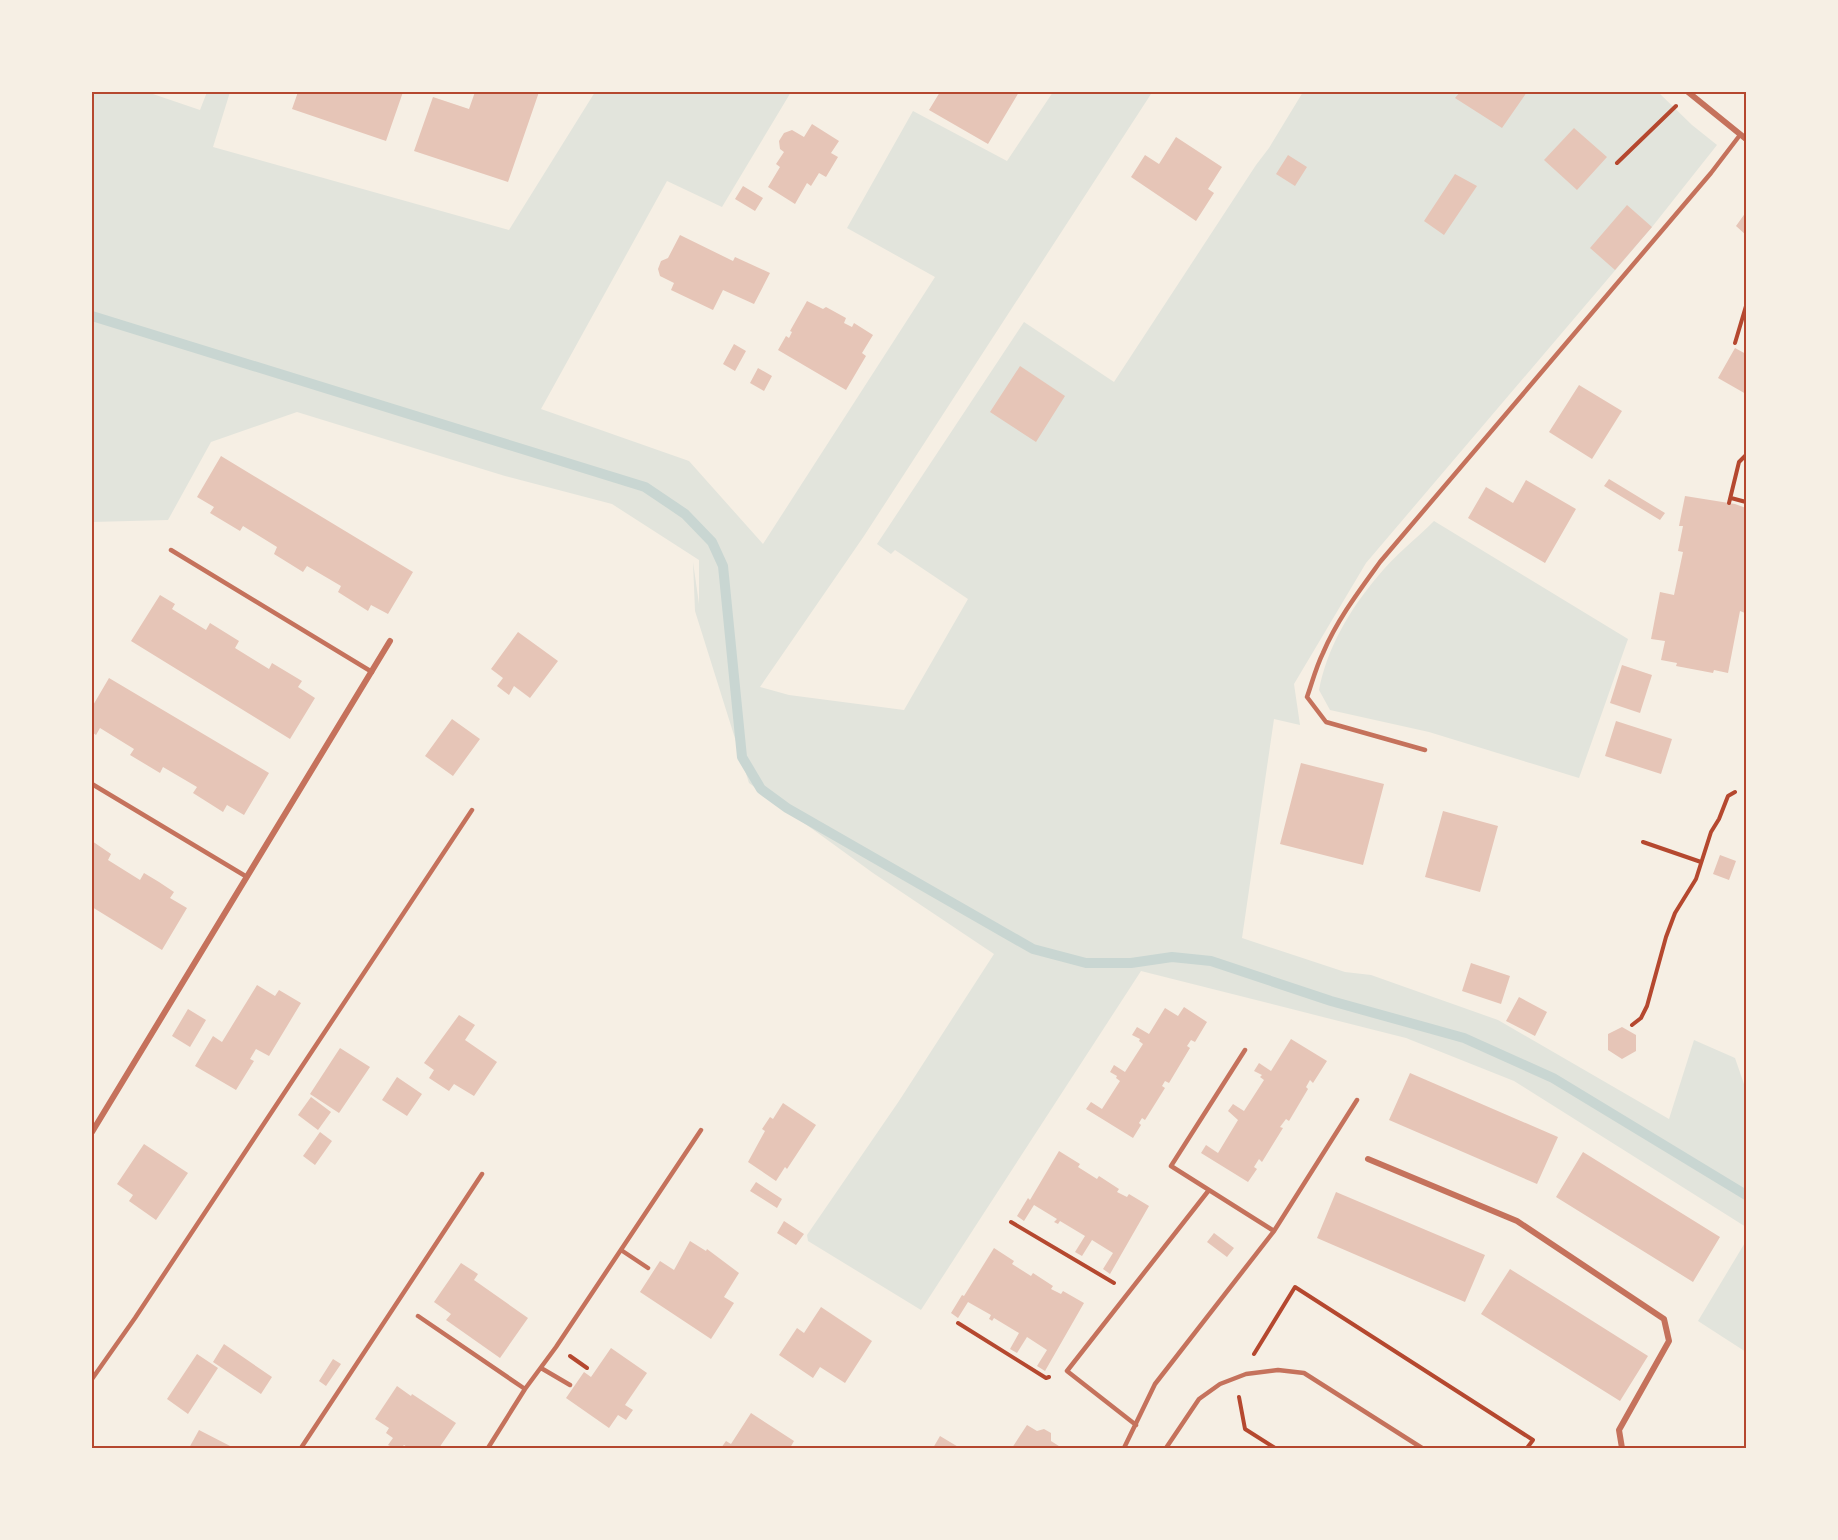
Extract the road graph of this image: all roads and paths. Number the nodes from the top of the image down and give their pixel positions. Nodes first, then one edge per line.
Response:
1 (1689, 93) edge
2 (1740, 135) junction
3 (1746, 139) edge
4 (1617, 163) dead end
5 (1746, 306) edge
6 (1736, 343) dead end
7 (1746, 456) edge
8 (1746, 502) edge
9 (171, 550) dead end
10 (390, 641) dead end
11 (372, 672) junction
12 (1425, 750) dead end
13 (92, 784) edge
14 (1735, 792) dead end
15 (472, 810) dead end
16 (1643, 842) dead end
17 (1701, 862) junction
18 (247, 877) junction
19 (1632, 1025) dead end
20 (1245, 1050) dead end
21 (1357, 1100) dead end
22 (700, 1130) dead end
23 (92, 1132) edge
24 (1368, 1159) dead end
25 (482, 1174) dead end
26 (1209, 1190) junction
27 (1011, 1222) dead end
28 (1274, 1231) junction
29 (621, 1250) junction
30 (648, 1268) dead end
31 (1129, 1292) junction
32 (418, 1316) dead end
33 (958, 1323) dead end
34 (540, 1368) junction
35 (1067, 1371) junction
36 (1240, 1377) junction
37 (92, 1379) edge
38 (570, 1385) dead end
39 (525, 1389) junction
40 (1136, 1425) junction
41 (301, 1449) edge
42 (488, 1449) edge
43 (1124, 1449) edge
44 (1166, 1449) edge
45 (1275, 1449) edge
46 (1422, 1449) edge
47 (1527, 1449) edge
48 (1622, 1449) edge

1 - 2 street
1 - 4 path
2 - 3 street
2 - 12 lane
5 - 6 path
7 - 8 path
9 - 11 lane
10 - 11 street
11 - 18 street
13 - 18 lane
14 - 17 path
15 - 37 lane
16 - 17 path
17 - 19 path
18 - 23 street
20 - 26 lane
21 - 28 lane
22 - 29 lane
24 - 48 street
25 - 41 lane
26 - 28 lane
26 - 31 lane
27 - 31 path
28 - 40 lane
29 - 30 lane
29 - 34 lane
31 - 35 lane
32 - 39 lane
33 - 35 path
34 - 38 lane
34 - 39 lane
35 - 40 lane
36 - 44 lane
36 - 45 path
36 - 46 lane
36 - 47 path
39 - 42 lane
40 - 43 lane

